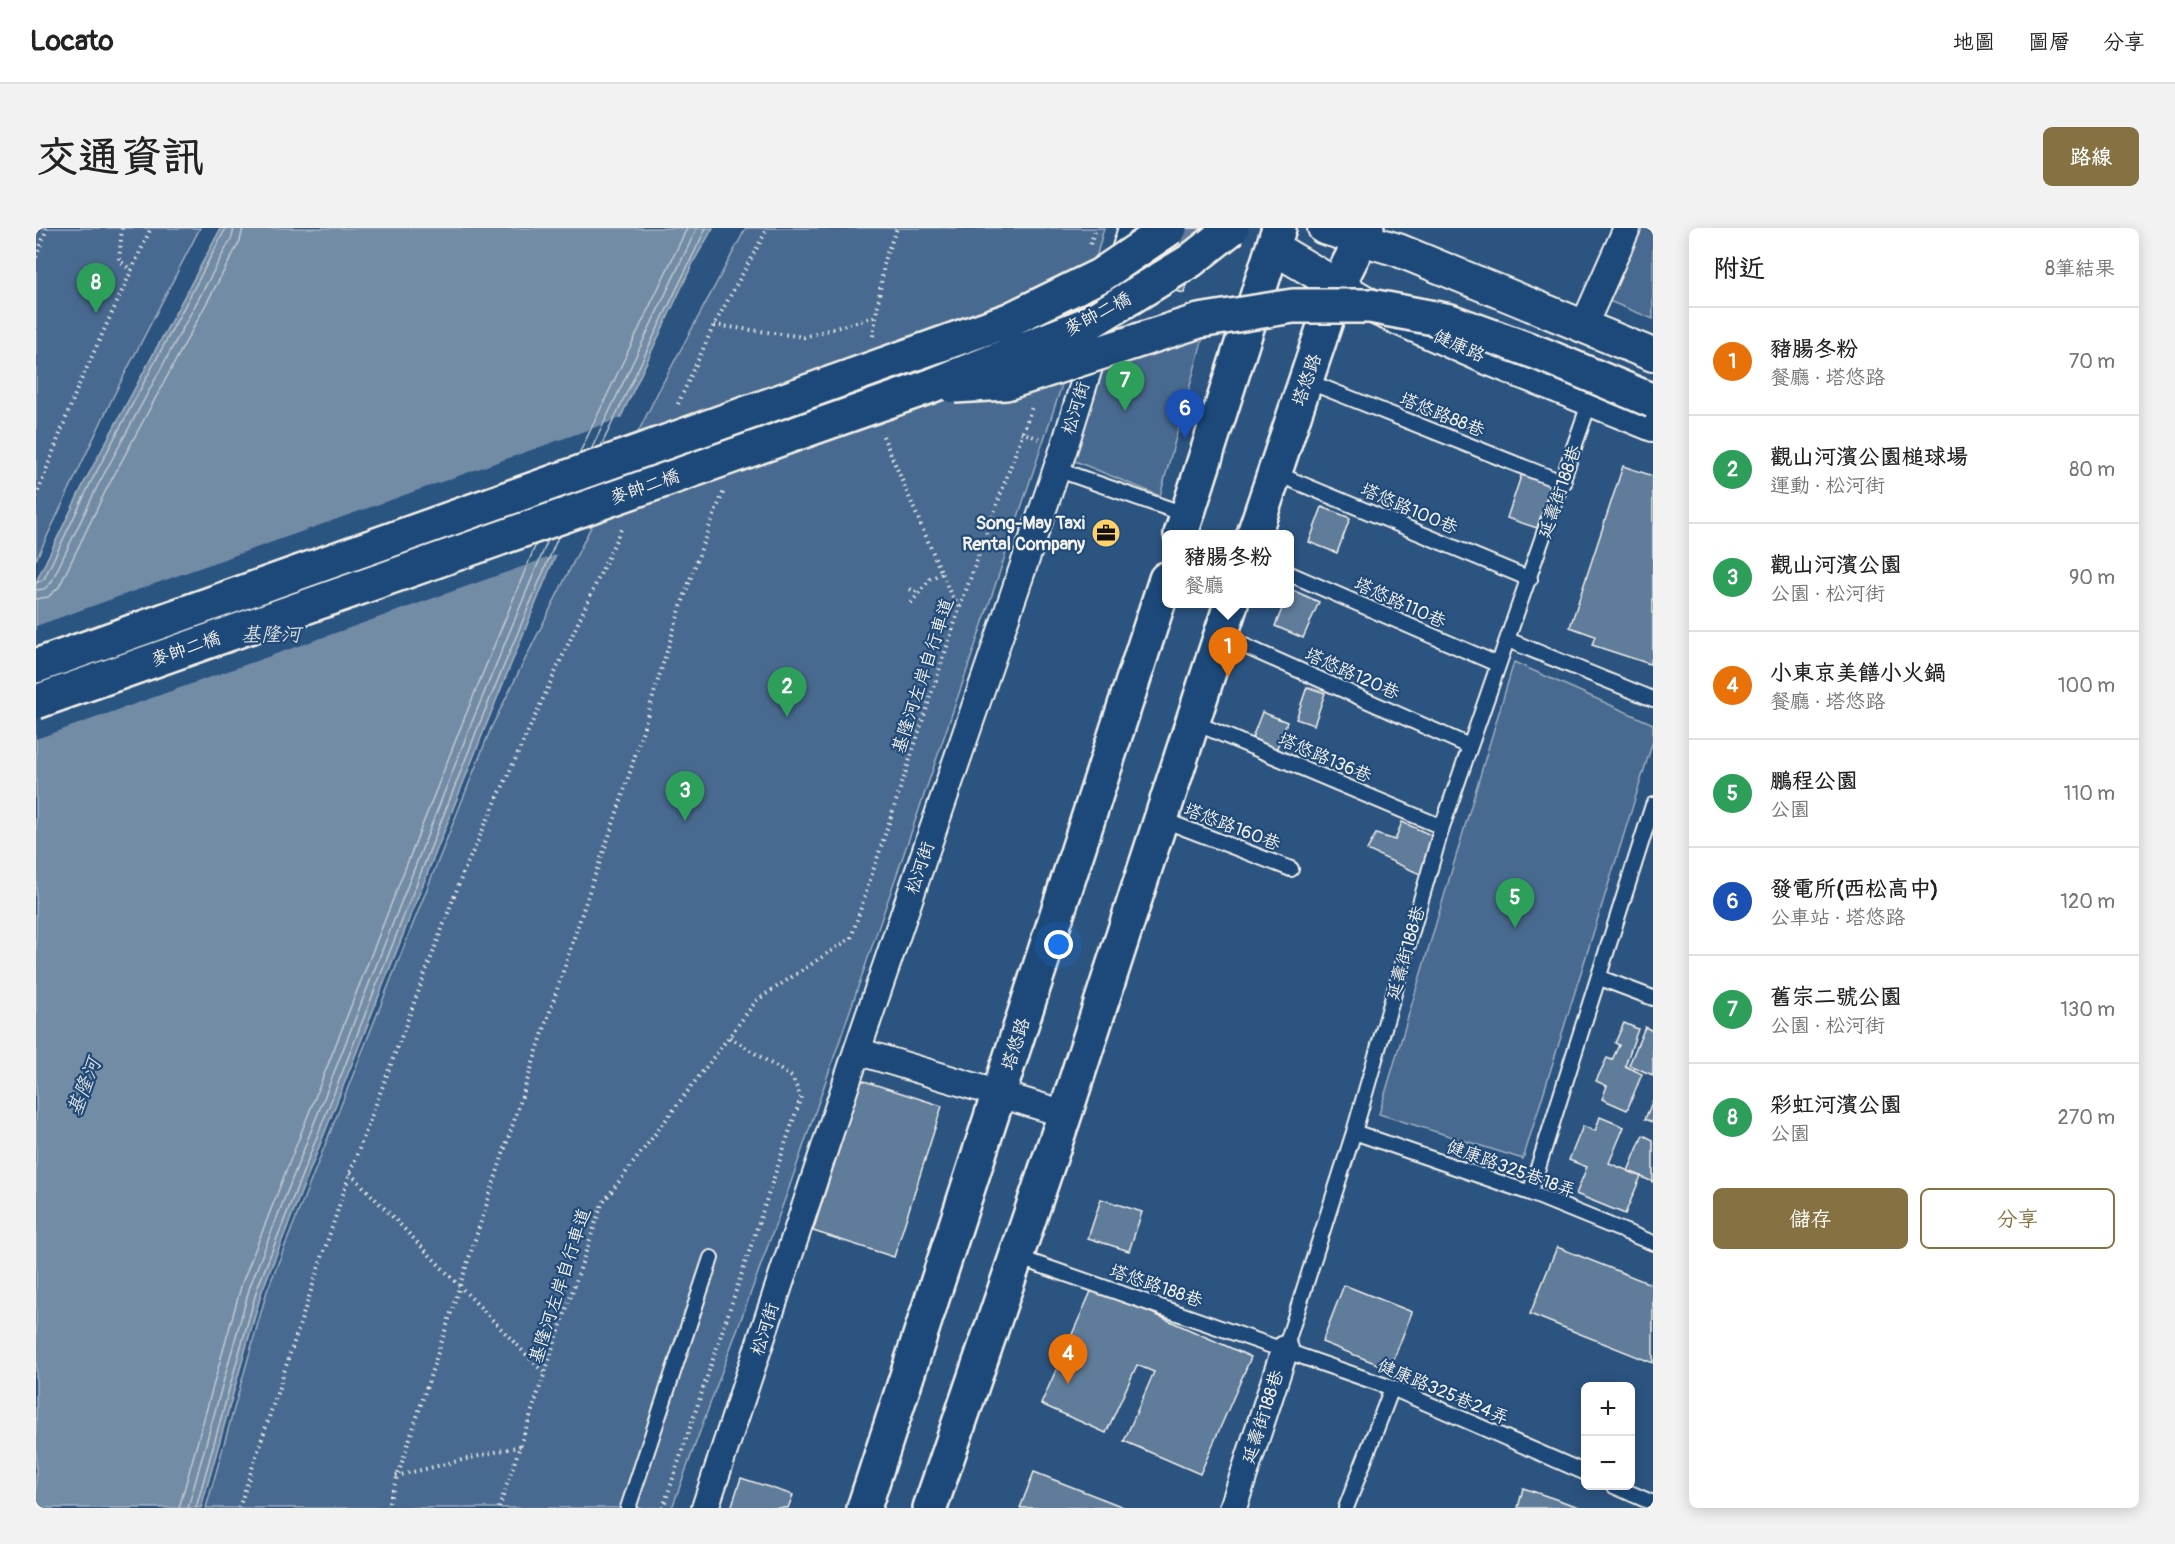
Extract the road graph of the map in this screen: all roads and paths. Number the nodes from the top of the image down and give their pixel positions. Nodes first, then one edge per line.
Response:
1 (47, 228) edge
2 (122, 228) edge
3 (152, 228) edge
4 (768, 228) edge
5 (1132, 228) edge
6 (1170, 228) edge
7 (1232, 228) edge
8 (1324, 228) edge
9 (1627, 228) edge
10 (1364, 233) edge
11 (1277, 238) edge
12 (36, 257) edge
13 (132, 271) junction
14 (1338, 285) junction
15 (1511, 295) junction
16 (874, 317) dead end
17 (714, 325) junction
18 (1584, 325) junction
19 (1653, 355) edge
20 (1487, 358) junction
21 (1307, 381) junction
22 (928, 387) junction
23 (1035, 400) dead end
24 (1653, 400) edge
25 (1590, 401) junction
26 (675, 411) dead end
27 (1653, 425) edge
28 (1021, 432) junction
29 (1042, 440) dead end
30 (1056, 469) junction
31 (1274, 472) junction
32 (1564, 483) junction
33 (726, 488) dead end
34 (36, 497) edge
35 (626, 518) dead end
36 (1184, 525) edge
37 (1255, 530) edge
38 (942, 573) dead end
39 (1294, 576) edge
40 (1530, 579) junction
41 (910, 589) dead end
42 (921, 589) junction
43 (1162, 594) edge
44 (911, 603) dead end
45 (1229, 608) edge
46 (1220, 635) junction
47 (1508, 640) junction
48 (1497, 664) junction
49 (36, 666) edge
50 (1653, 699) edge
51 (36, 702) edge
52 (1193, 722) junction
53 (1469, 747) junction
54 (1653, 805) edge
55 (1161, 819) junction
56 (1442, 827) junction
57 (1291, 869) dead end
58 (1600, 978) junction
59 (1653, 998) edge
60 (728, 1036) junction
61 (857, 1051) junction
62 (999, 1094) junction
63 (1065, 1114) junction
64 (1354, 1132) junction
65 (350, 1173) junction
66 (1530, 1193) junction
67 (1653, 1243) edge
68 (1015, 1257) junction
69 (711, 1258) dead end
70 (460, 1285) junction
71 (1285, 1349) junction
72 (545, 1374) junction
73 (1392, 1388) junction
74 (520, 1446) junction
75 (1581, 1471) edge
76 (396, 1476) junction
77 (1625, 1490) edge
78 (1653, 1503) edge
79 (239, 1508) edge
80 (387, 1508) edge
81 (499, 1508) edge
82 (628, 1508) edge
83 (663, 1508) edge
84 (705, 1508) edge
85 (864, 1508) edge
86 (930, 1508) edge
87 (1233, 1508) edge
88 (1346, 1508) edge

1 - 12 path
2 - 13 path
3 - 13 path
4 - 17 path
5 - 30 street, 松河街
6 - 49 main road, 麥帥二橋, bridge
7 - 22 main road, 麥帥二橋, bridge
8 - 10 street
9 - 18 street
10 - 14 main road, 塔悠路
10 - 15 street
11 - 14 street, 健康路
11 - 36 main road
13 - 34 path
14 - 20 street, 健康路
14 - 21 main road, 塔悠路
15 - 18 street
15 - 20 street
16 - 17 path
17 - 26 path
18 - 19 street
20 - 25 street, 健康路
21 - 31 main road, 塔悠路
21 - 32 lane, 塔悠路88巷
22 - 24 main road, bridge
22 - 51 main road, 麥帥二橋, bridge
23 - 28 path, 基隆河左岸自行車道
25 - 27 street, 健康路
25 - 32 lane, 延壽街188巷
28 - 29 path
28 - 60 path, 基隆河左岸自行車道
30 - 36 lane
30 - 61 street, 松河街
31 - 37 main road, 塔悠路
31 - 40 lane, 塔悠路100巷
32 - 40 lane, 延壽街188巷
33 - 70 path
35 - 65 path
38 - 42 path
39 - 48 lane, 塔悠路110巷
40 - 47 lane, 延壽街188巷
41 - 42 path
42 - 44 path
43 - 62 main road, 塔悠路
45 - 46 main road
46 - 52 main road
46 - 53 lane, 塔悠路120巷
47 - 48 lane, 延壽街188巷
47 - 50 lane
48 - 53 lane, 延壽街188巷
52 - 55 main road
52 - 56 lane, 塔悠路136巷
53 - 56 lane, 延壽街188巷
54 - 58 lane
55 - 57 lane, 塔悠路160巷
55 - 63 main road
56 - 64 lane, 延壽街188巷
58 - 59 lane
58 - 66 lane
60 - 72 path, 基隆河左岸自行車道
60 - 83 path
61 - 62 street
61 - 84 street, 松河街
62 - 63 street
62 - 85 main road, 塔悠路
63 - 68 main road
64 - 66 lane, 健康路325巷18弄
64 - 71 lane, 延壽街188巷
65 - 70 path
65 - 79 path
66 - 67 lane, 健康路325巷18弄
68 - 71 lane, 塔悠路188巷
68 - 86 main road
69 - 82 lane
70 - 72 path
70 - 76 path
71 - 73 lane, 健康路325巷24弄
71 - 87 street, 延壽街188巷
72 - 74 path, 基隆河左岸自行車道
73 - 75 lane, 健康路325巷24弄
73 - 88 lane
74 - 76 path
74 - 81 path, 基隆河左岸自行車道
76 - 80 path
77 - 78 lane

